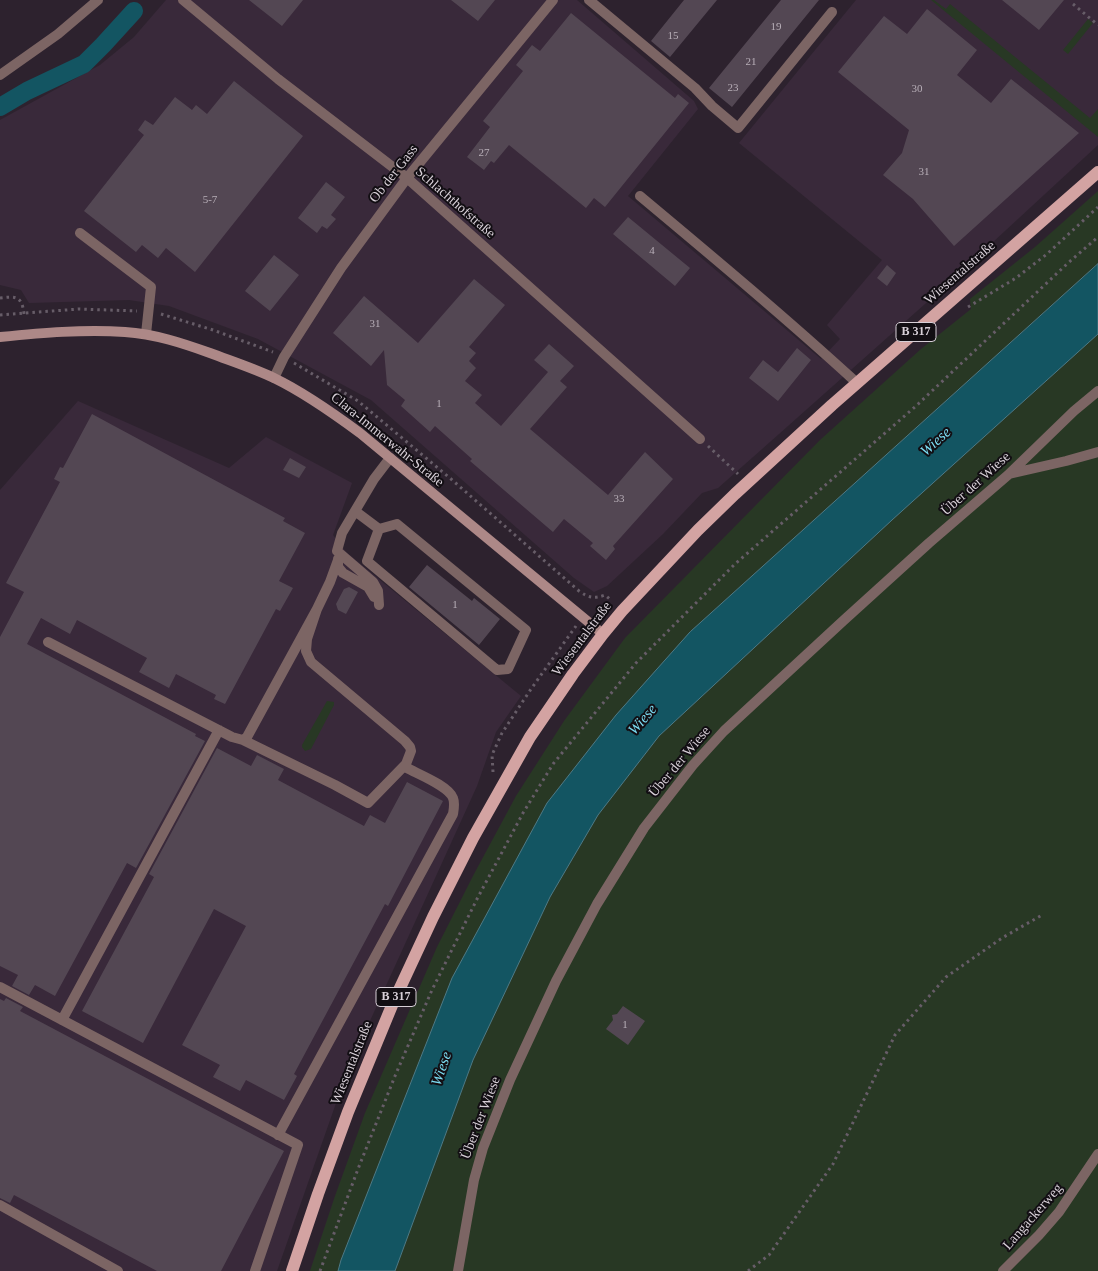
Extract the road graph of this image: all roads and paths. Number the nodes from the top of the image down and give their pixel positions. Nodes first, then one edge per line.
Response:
1 (98, 0) edge
2 (183, 0) edge
3 (552, 0) edge
4 (589, 0) edge
5 (1073, 4) dead end
6 (832, 12) dead end
7 (1098, 24) edge
8 (0, 75) edge
9 (1098, 172) edge
10 (407, 178) junction
11 (640, 196) dead end
12 (1098, 207) edge
13 (80, 233) dead end
14 (1098, 237) edge
15 (0, 298) edge
16 (149, 311) junction
17 (962, 312) dead end
18 (24, 314) junction
19 (0, 315) edge
20 (146, 334) junction
21 (0, 337) edge
22 (274, 378) junction
23 (857, 383) junction
24 (1098, 391) edge
25 (700, 438) joint
26 (1098, 452) edge
27 (390, 458) junction
28 (1008, 475) junction
29 (747, 483) junction
30 (355, 511) junction
31 (379, 529) junction
32 (338, 555) junction
33 (598, 598) dead end
34 (318, 609) junction
35 (582, 617) junction
36 (603, 634) junction
37 (48, 642) dead end
38 (219, 730) junction
39 (242, 740) junction
40 (406, 764) junction
41 (493, 774) dead end
42 (1042, 915) dead end
43 (0, 987) edge
44 (62, 1020) junction
45 (278, 1135) junction
46 (1098, 1154) edge
47 (0, 1205) edge
48 (118, 1271) edge
49 (255, 1271) edge
50 (292, 1271) edge
51 (320, 1271) edge
52 (458, 1271) edge
53 (748, 1271) edge
54 (1002, 1271) edge

1 - 8 street
2 - 10 street, Schlachthofstraße
3 - 10 street, Ob der Gass
4 - 6 street
5 - 7 path
9 - 23 main road, Wiesentalstraße / B 317
10 - 22 street, Ob der Gass
10 - 25 street, Schlachthofstraße
11 - 23 street
12 - 17 path
13 - 16 street
14 - 51 path
15 - 18 path
16 - 18 path
16 - 20 street
18 - 19 path
20 - 21 street, Clara-Immerwahr-Straße
20 - 22 street, Clara-Immerwahr-Straße
22 - 27 street, Clara-Immerwahr-Straße
23 - 29 main road, Wiesentalstraße / B 317
24 - 28 street, Über der Wiese
25 - 29 path
26 - 28 street
27 - 30 street
27 - 35 street, Clara-Immerwahr-Straße
28 - 52 street, Über der Wiese
29 - 36 main road, Wiesentalstraße / B 317
30 - 31 street
30 - 32 street
31 - 31 street
32 - 32 street
32 - 34 street
33 - 35 path
34 - 39 street
34 - 40 street
35 - 36 street, Clara-Immerwahr-Straße
35 - 41 path
36 - 50 main road, Wiesentalstraße / B 317
37 - 38 street
38 - 39 street
38 - 44 street
39 - 40 street
40 - 45 street
42 - 53 path
43 - 44 street
44 - 45 street
45 - 49 street
46 - 54 street, Langackerweg
47 - 48 street

